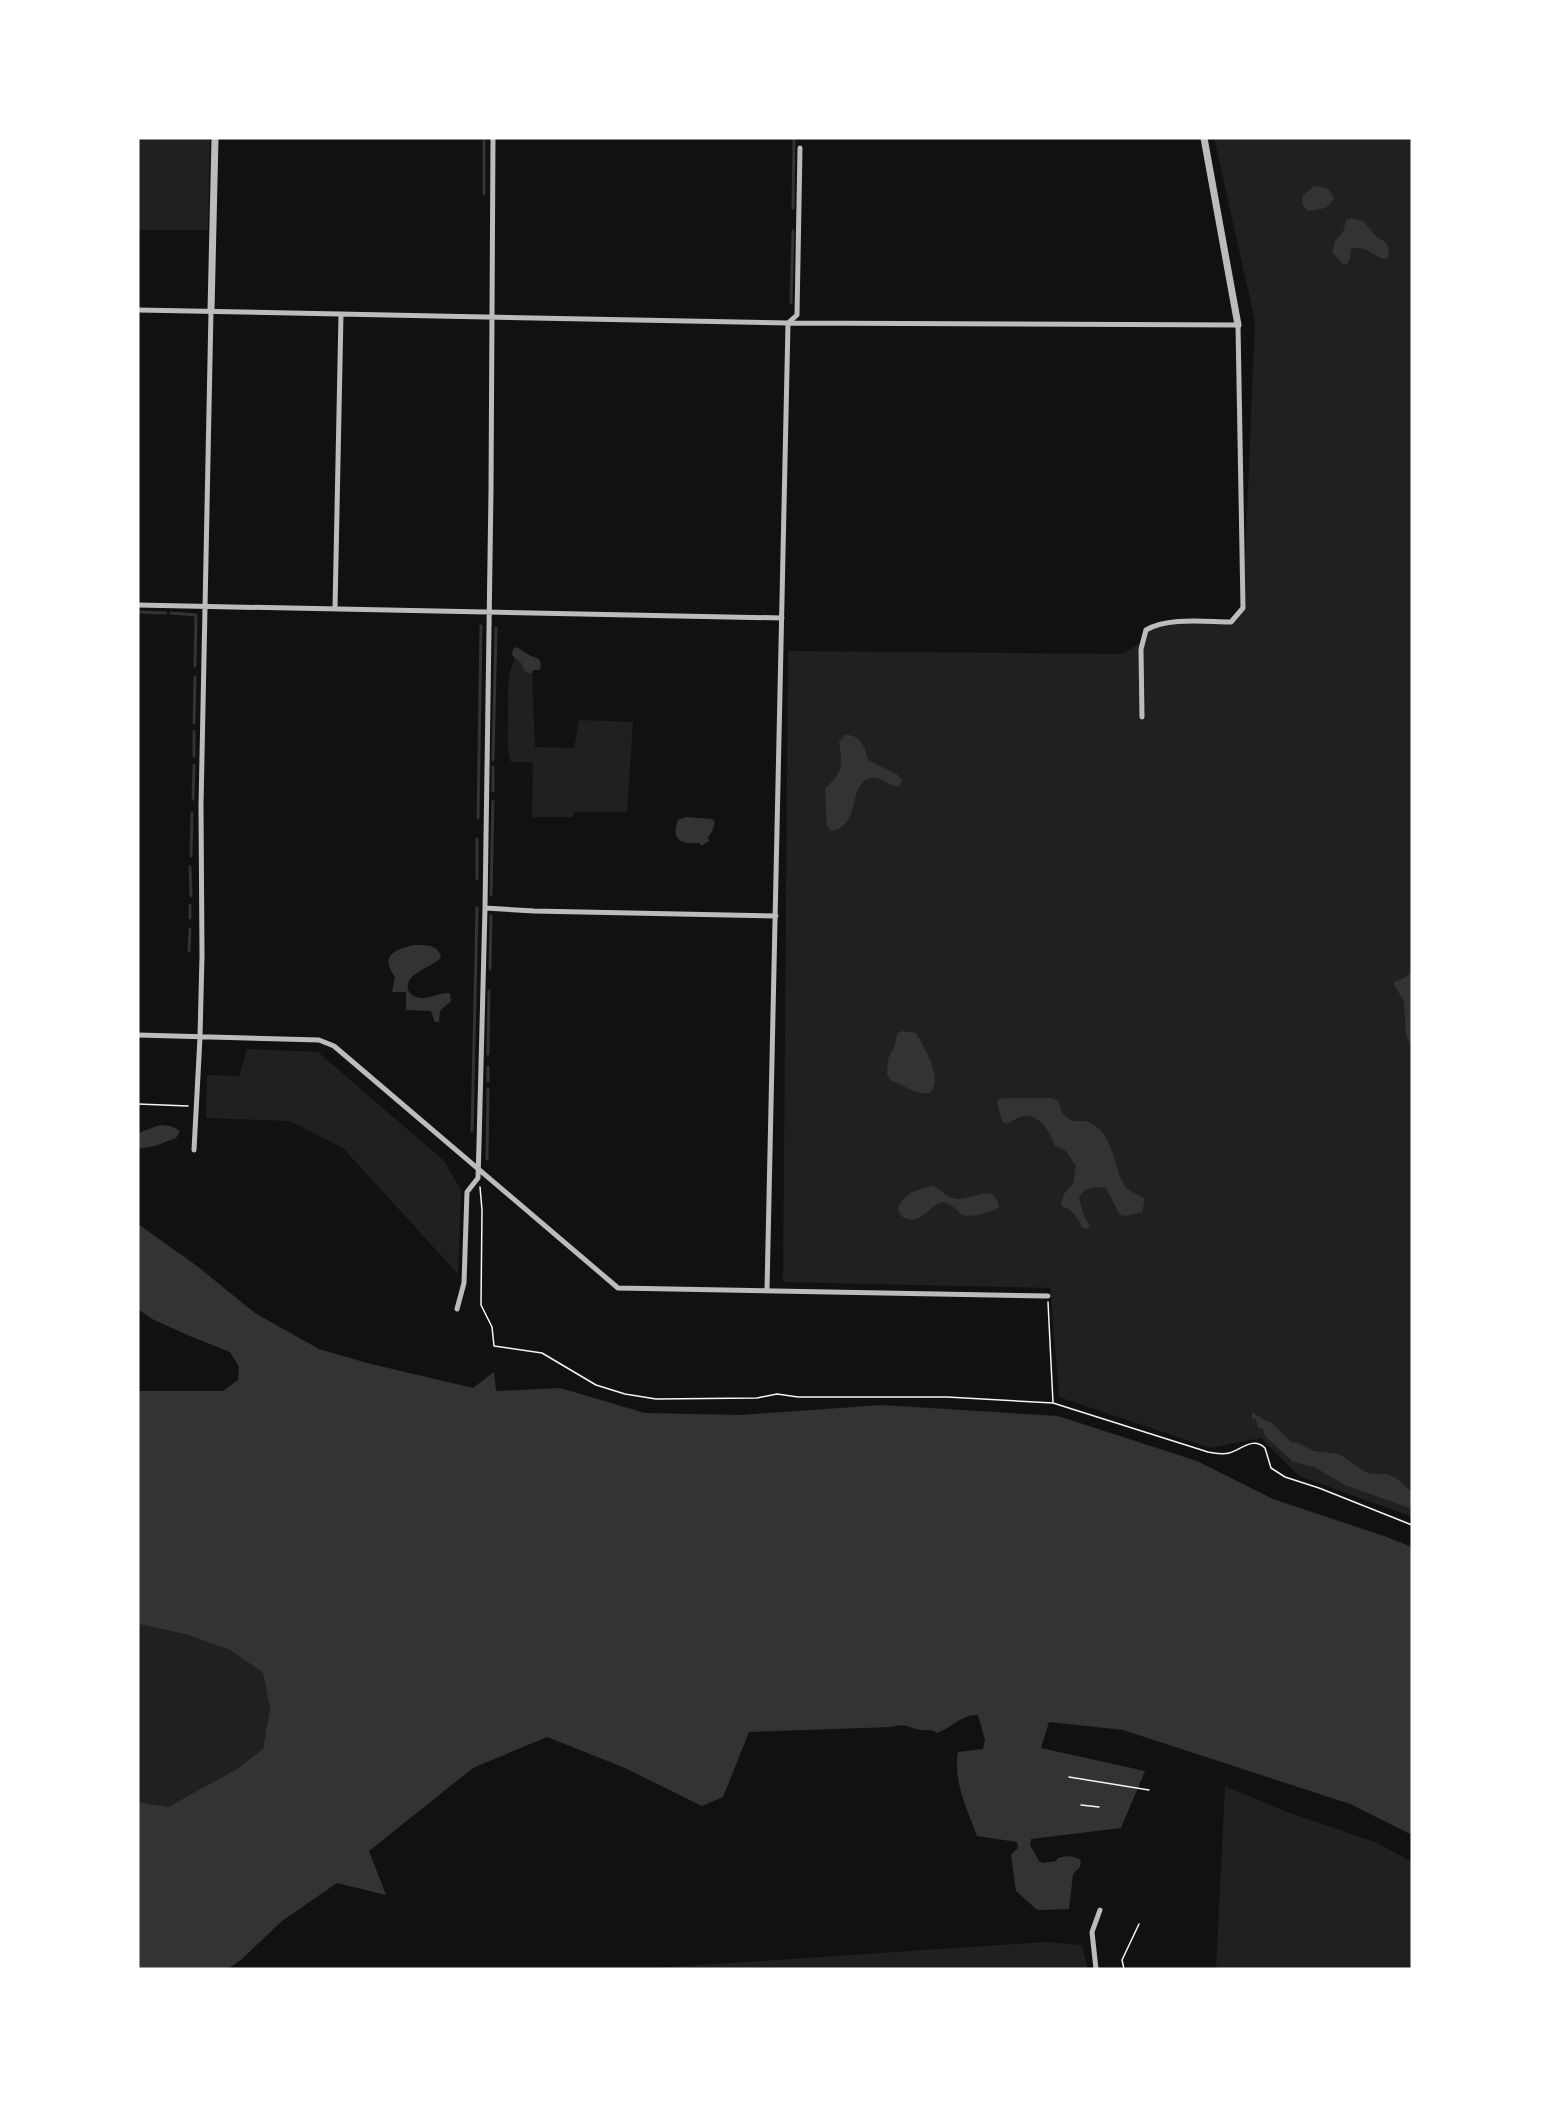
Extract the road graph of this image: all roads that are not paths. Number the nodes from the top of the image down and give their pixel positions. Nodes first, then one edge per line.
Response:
1 (215, 138) edge
2 (493, 138) edge
3 (1204, 138) edge
4 (800, 148) dead end
5 (138, 310) edge
6 (212, 311) junction
7 (341, 314) junction
8 (491, 316) junction
9 (788, 323) junction
10 (1238, 325) junction
11 (138, 605) edge
12 (206, 607) junction
13 (335, 609) junction
14 (488, 612) junction
15 (782, 618) junction
16 (1142, 717) dead end
17 (485, 908) junction
18 (776, 916) junction
19 (138, 1035) edge
20 (200, 1037) junction
21 (194, 1150) dead end
22 (478, 1169) junction
23 (767, 1290) junction
24 (1048, 1296) road end
25 (457, 1309) dead end
26 (1100, 1910) dead end
27 (1096, 1969) edge

1 - 6 street
2 - 8 street
3 - 10 street
4 - 9 street
5 - 6 street
6 - 7 street
6 - 12 street
7 - 8 street
7 - 13 street
8 - 9 street
8 - 14 street
9 - 10 street
9 - 15 street
10 - 16 street
11 - 12 street
12 - 13 street
12 - 20 street
13 - 14 street
14 - 15 street
14 - 17 street
15 - 18 street
17 - 18 street
17 - 22 street
18 - 23 street
19 - 20 street
20 - 21 street
20 - 22 street
22 - 23 street
22 - 25 street
23 - 24 street
26 - 27 street

